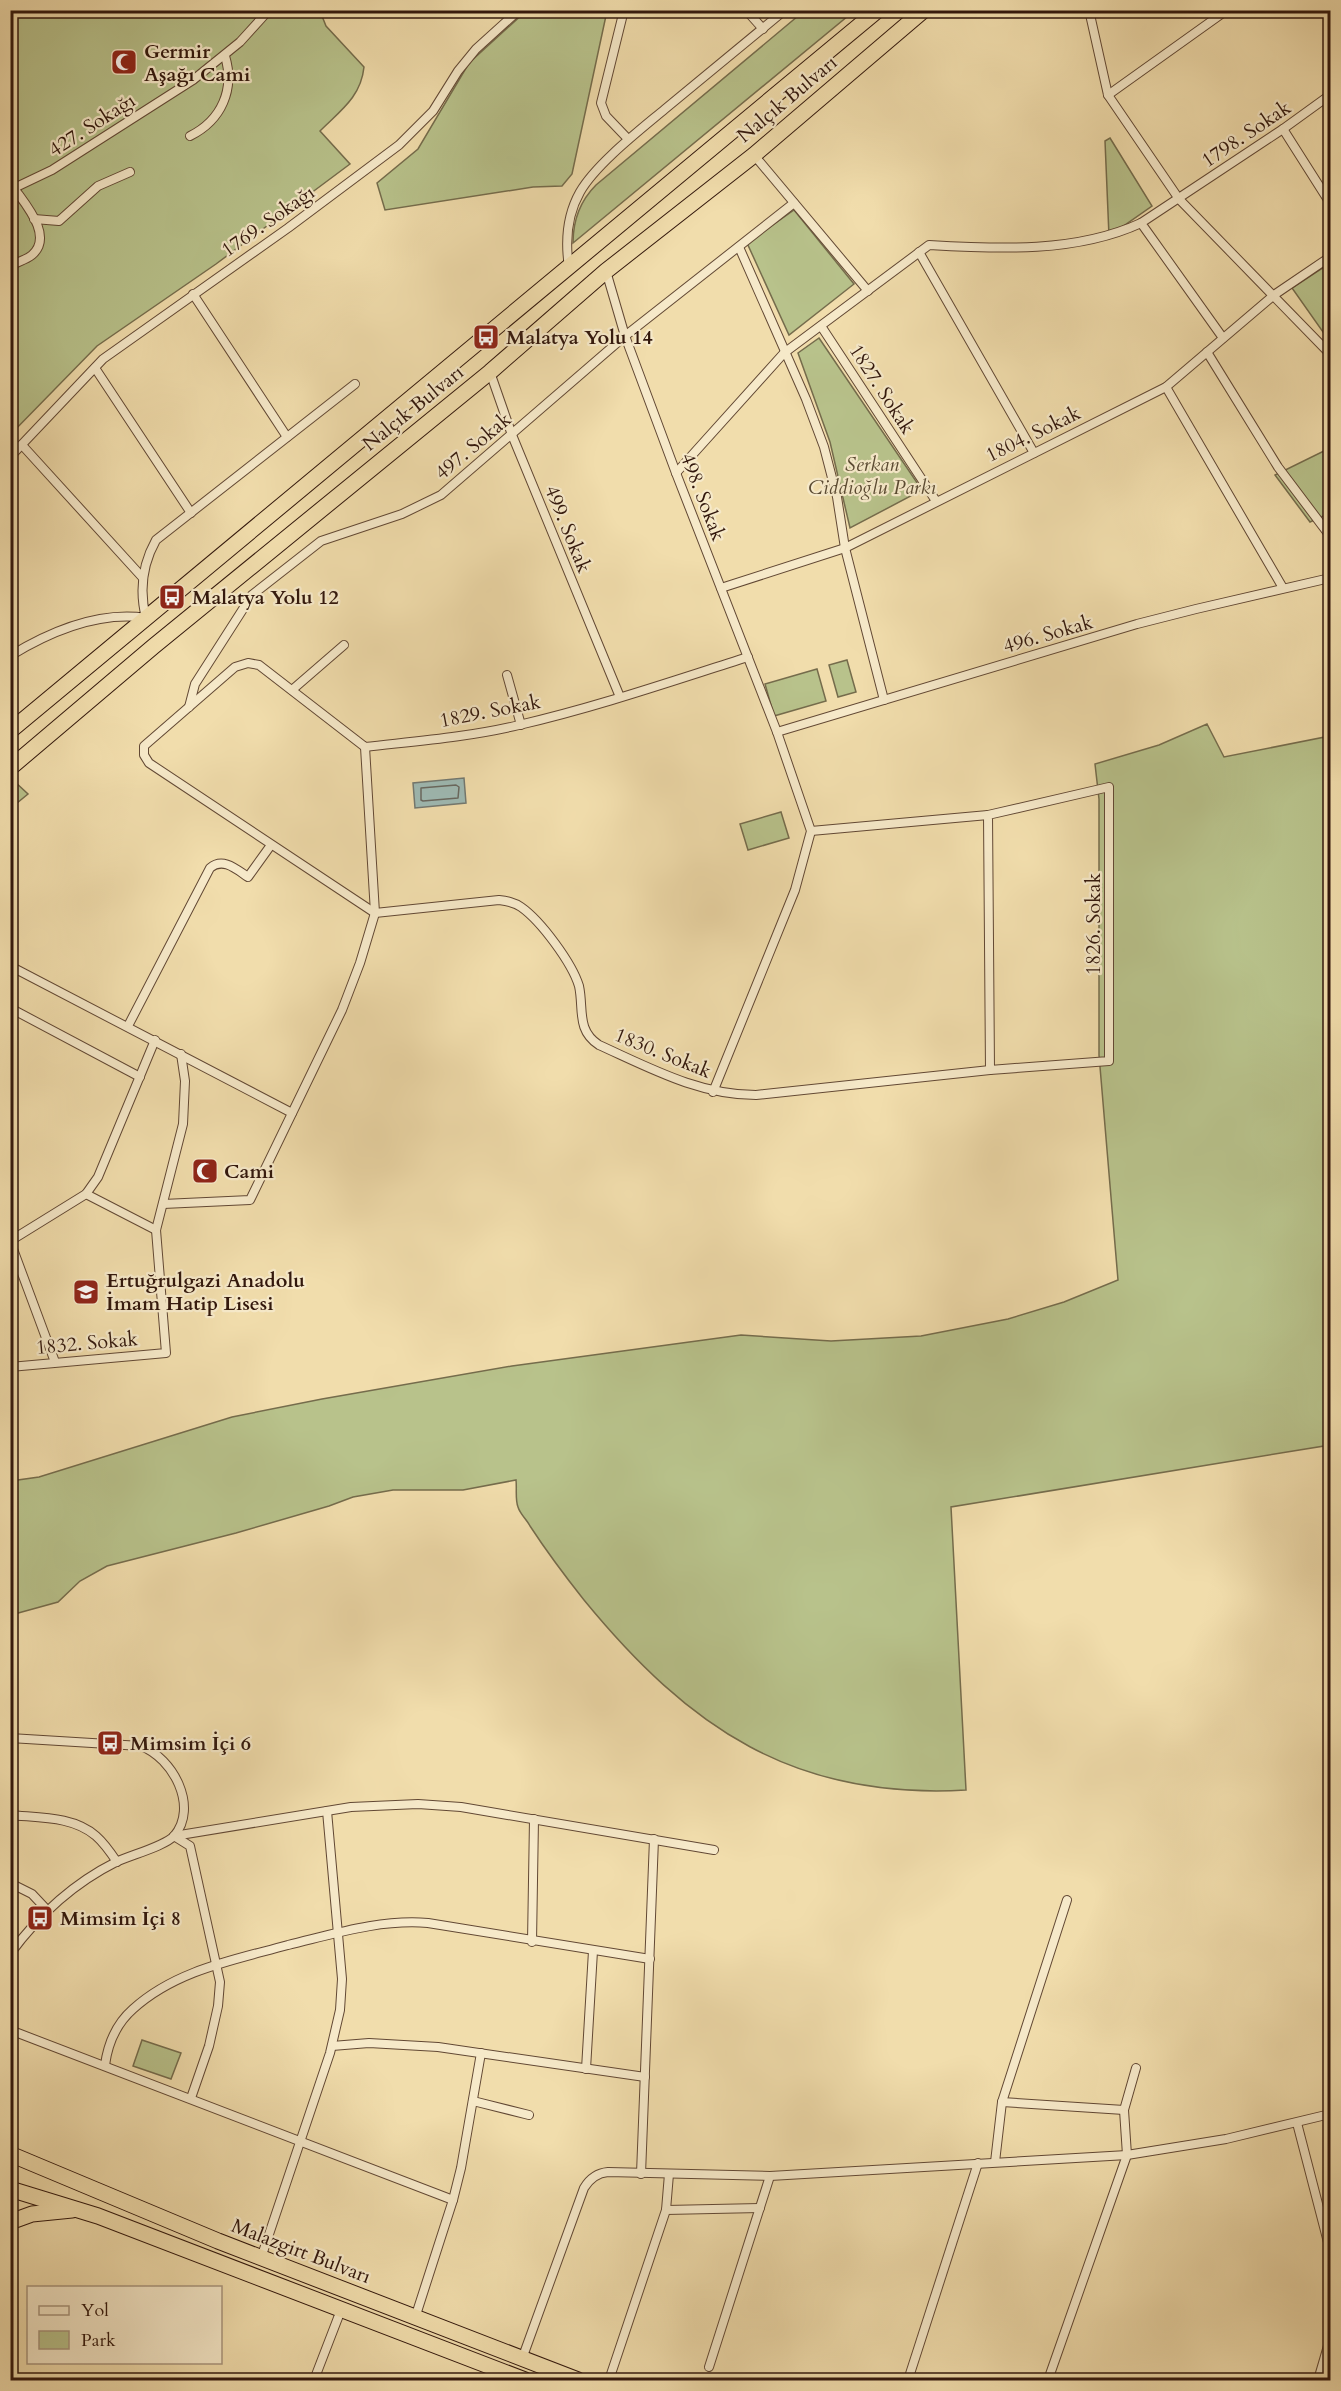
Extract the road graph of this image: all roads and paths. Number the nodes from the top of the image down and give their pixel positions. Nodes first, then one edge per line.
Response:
1 (269, 10) edge
2 (519, 10) edge
3 (624, 10) edge
4 (746, 10) edge
5 (785, 10) edge
6 (879, 10) edge
7 (924, 10) edge
8 (1089, 10) edge
9 (1227, 10) edge
10 (763, 29) junction
11 (225, 56) junction
12 (1108, 95) junction
13 (1330, 95) edge
14 (1283, 129) junction
15 (190, 136) dead end
16 (628, 139) junction
17 (754, 155) junction
18 (130, 172) dead end
19 (12, 189) edge
20 (1179, 199) junction
21 (794, 203) junction
22 (1330, 203) edge
23 (34, 219) junction
24 (1141, 223) junction
25 (739, 247) junction
26 (920, 252) junction
27 (1330, 257) edge
28 (10, 266) edge
29 (569, 267) junction
30 (606, 271) junction
31 (868, 291) junction
32 (193, 294) junction
33 (1274, 295) junction
34 (821, 326) junction
35 (626, 336) junction
36 (1223, 338) junction
37 (1207, 352) junction
38 (784, 353) junction
39 (1330, 354) edge
40 (95, 368) junction
41 (490, 372) junction
42 (355, 384) dead end
43 (1166, 387) junction
44 (512, 435) junction
45 (288, 437) junction
46 (22, 445) junction
47 (1034, 453) junction
48 (10, 457) edge
49 (675, 473) junction
50 (936, 501) junction
51 (191, 513) junction
52 (1330, 536) edge
53 (845, 548) junction
54 (143, 578) junction
55 (1330, 578) edge
56 (721, 588) junction
57 (1283, 588) junction
58 (146, 618) junction
59 (344, 645) dead end
60 (10, 656) edge
61 (748, 657) junction
62 (507, 675) dead end
63 (292, 690) junction
64 (620, 697) junction
65 (884, 700) junction
66 (189, 707) junction
67 (521, 725) junction
68 (10, 731) edge
69 (777, 732) junction
70 (365, 747) junction
71 (10, 768) edge
72 (988, 815) junction
73 (811, 831) junction
74 (271, 845) junction
75 (375, 913) junction
76 (10, 966) edge
77 (10, 1008) edge
78 (128, 1026) junction
79 (155, 1040) junction
80 (181, 1054) junction
81 (1109, 1061) joint
82 (990, 1070) junction
83 (140, 1077) junction
84 (713, 1092) junction
85 (292, 1113) junction
86 (86, 1194) junction
87 (163, 1204) junction
88 (156, 1230) junction
89 (10, 1241) edge
90 (55, 1362) junction
91 (10, 1367) edge
92 (10, 1738) edge
93 (327, 1811) junction
94 (10, 1815) edge
95 (534, 1819) junction
96 (174, 1836) junction
97 (654, 1839) junction
98 (714, 1850) dead end
99 (117, 1862) junction
100 (10, 1882) edge
101 (1067, 1900) dead end
102 (48, 1911) junction
103 (338, 1932) junction
104 (532, 1942) junction
105 (593, 1951) junction
106 (10, 1954) edge
107 (650, 1959) junction
108 (217, 1964) junction
109 (10, 2030) edge
110 (332, 2046) junction
111 (481, 2053) junction
112 (105, 2065) junction
113 (1136, 2068) dead end
114 (586, 2069) junction
115 (645, 2078) junction
116 (191, 2098) junction
117 (473, 2101) junction
118 (1002, 2102) junction
119 (1124, 2110) junction
120 (1330, 2114) edge
121 (529, 2115) dead end
122 (1297, 2123) junction
123 (301, 2140) junction
124 (10, 2154) edge
125 (1127, 2155) junction
126 (995, 2162) junction
127 (978, 2163) junction
128 (641, 2174) junction
129 (669, 2174) junction
130 (770, 2176) junction
131 (10, 2189) edge
132 (453, 2200) junction
133 (760, 2208) junction
134 (81, 2210) junction
135 (666, 2210) junction
136 (10, 2222) edge
137 (1330, 2250) edge
138 (261, 2258) junction
139 (341, 2310) junction
140 (415, 2318) junction
141 (1330, 2339) edge
142 (522, 2359) junction
143 (709, 2367) dead end
144 (314, 2380) edge
145 (525, 2380) edge
146 (578, 2380) edge
147 (609, 2380) edge
148 (909, 2380) edge
149 (1048, 2380) edge
150 (1318, 2380) edge

1 - 11 street, 427. Sokağı
2 - 32 street, 1769. Sokağı
3 - 16 street
4 - 10 street
5 - 10 street
6 - 29 highway, Nalçık Bulvarı
7 - 17 highway, Nalçık Bulvarı
8 - 12 street
9 - 12 street
10 - 16 street
11 - 15 street
11 - 19 street, 427. Sokağı
12 - 20 street
13 - 14 street, 1798. Sokak
14 - 20 street, 1798. Sokak
14 - 22 street
16 - 29 street
17 - 21 street
17 - 30 highway, Nalçık Bulvarı
18 - 23 street
19 - 23 street
20 - 24 street, 1798. Sokak
20 - 33 street
21 - 25 street, 497. Sokak
21 - 31 street
23 - 28 street
24 - 26 street, 1798. Sokak
24 - 36 street
25 - 35 street, 497. Sokak
25 - 38 street
26 - 31 street
26 - 47 street
27 - 33 street, 1804. Sokak
29 - 58 highway, Nalçık Bulvarı
30 - 35 street, 498. Sokak
30 - 41 highway, Nalçık Bulvarı
31 - 34 street
32 - 40 street, 1769. Sokağı
32 - 45 street
33 - 36 street, 1804. Sokak
33 - 39 street
34 - 38 street
34 - 50 street, 1827. Sokak
35 - 44 street, 497. Sokak
35 - 49 street, 498. Sokak
36 - 37 street, 1804. Sokak
37 - 43 street, 1804. Sokak
37 - 52 street
38 - 49 street
38 - 53 street
40 - 46 street, 1769. Sokağı
40 - 51 street
41 - 44 street, 499. Sokak
41 - 71 highway, Nalçık Bulvarı
42 - 45 street
43 - 47 street, 1804. Sokak
43 - 57 street
44 - 64 street, 499. Sokak
44 - 66 street, 497. Sokak
45 - 51 street
46 - 48 street, 1769. Sokağı
46 - 54 street
47 - 50 street, 1804. Sokak
49 - 56 street, 498. Sokak
50 - 53 street, 1804. Sokak
51 - 54 street
53 - 56 street, 1804. Sokak
53 - 65 street
54 - 58 street
55 - 57 street, 496. Sokak
56 - 61 street, 498. Sokak
57 - 65 street, 496. Sokak
58 - 60 street
58 - 68 highway, Nalçık Bulvarı
59 - 63 street
61 - 64 street, 1829. Sokak
61 - 69 street, 498. Sokak
62 - 67 street
63 - 66 street
63 - 70 street
64 - 67 street, 1829. Sokak
65 - 69 street, 496. Sokak
66 - 74 street
67 - 70 street, 1829. Sokak
69 - 73 street, 498. Sokak
70 - 75 street
72 - 73 street
72 - 81 street, 1826. Sokak
72 - 82 street
73 - 84 street
74 - 75 street
74 - 78 street
75 - 84 street, 1830. Sokak
75 - 85 street
76 - 78 street
77 - 83 street
78 - 79 street
79 - 80 street
79 - 83 street
80 - 85 street
80 - 87 street
81 - 82 street, 1830. Sokak
82 - 84 street, 1830. Sokak
83 - 86 street
85 - 87 street
86 - 88 street
86 - 89 street
87 - 88 street
88 - 90 street, 1832. Sokak
89 - 90 street
90 - 91 street, 1832. Sokak
92 - 96 street
93 - 95 street
93 - 96 street
93 - 103 street
94 - 99 street
95 - 97 street
95 - 104 street
96 - 99 street
96 - 108 street
97 - 98 street
97 - 107 street
99 - 102 street
100 - 102 street
101 - 118 street
102 - 106 street
103 - 104 street
103 - 108 street
103 - 110 street
104 - 105 street
105 - 107 street
105 - 114 street
107 - 115 street
108 - 112 street
108 - 116 street
109 - 112 street
110 - 111 street
110 - 123 street
111 - 114 street
111 - 117 street
112 - 116 street
113 - 119 street
114 - 115 street
115 - 128 street
116 - 123 street
117 - 121 street
117 - 132 street
118 - 119 street
118 - 126 street
119 - 125 street
120 - 122 street
122 - 125 street
122 - 137 street
123 - 132 street
123 - 138 street
124 - 138 highway, Malazgirt Bulvarı
125 - 126 street
125 - 149 street
126 - 127 street
127 - 130 street
127 - 148 street
128 - 129 street
128 - 142 street
129 - 130 street
129 - 135 street
130 - 133 street
131 - 134 highway, Malazgirt Bulvarı
132 - 140 street
133 - 135 street
133 - 143 street
134 - 136 highway
134 - 139 highway, Malazgirt Bulvarı
135 - 147 street
138 - 140 highway, Malazgirt Bulvarı
139 - 144 street
139 - 145 highway, Malazgirt Bulvarı
140 - 142 highway, Malazgirt Bulvarı
141 - 150 street
142 - 146 highway, Malazgirt Bulvarı

